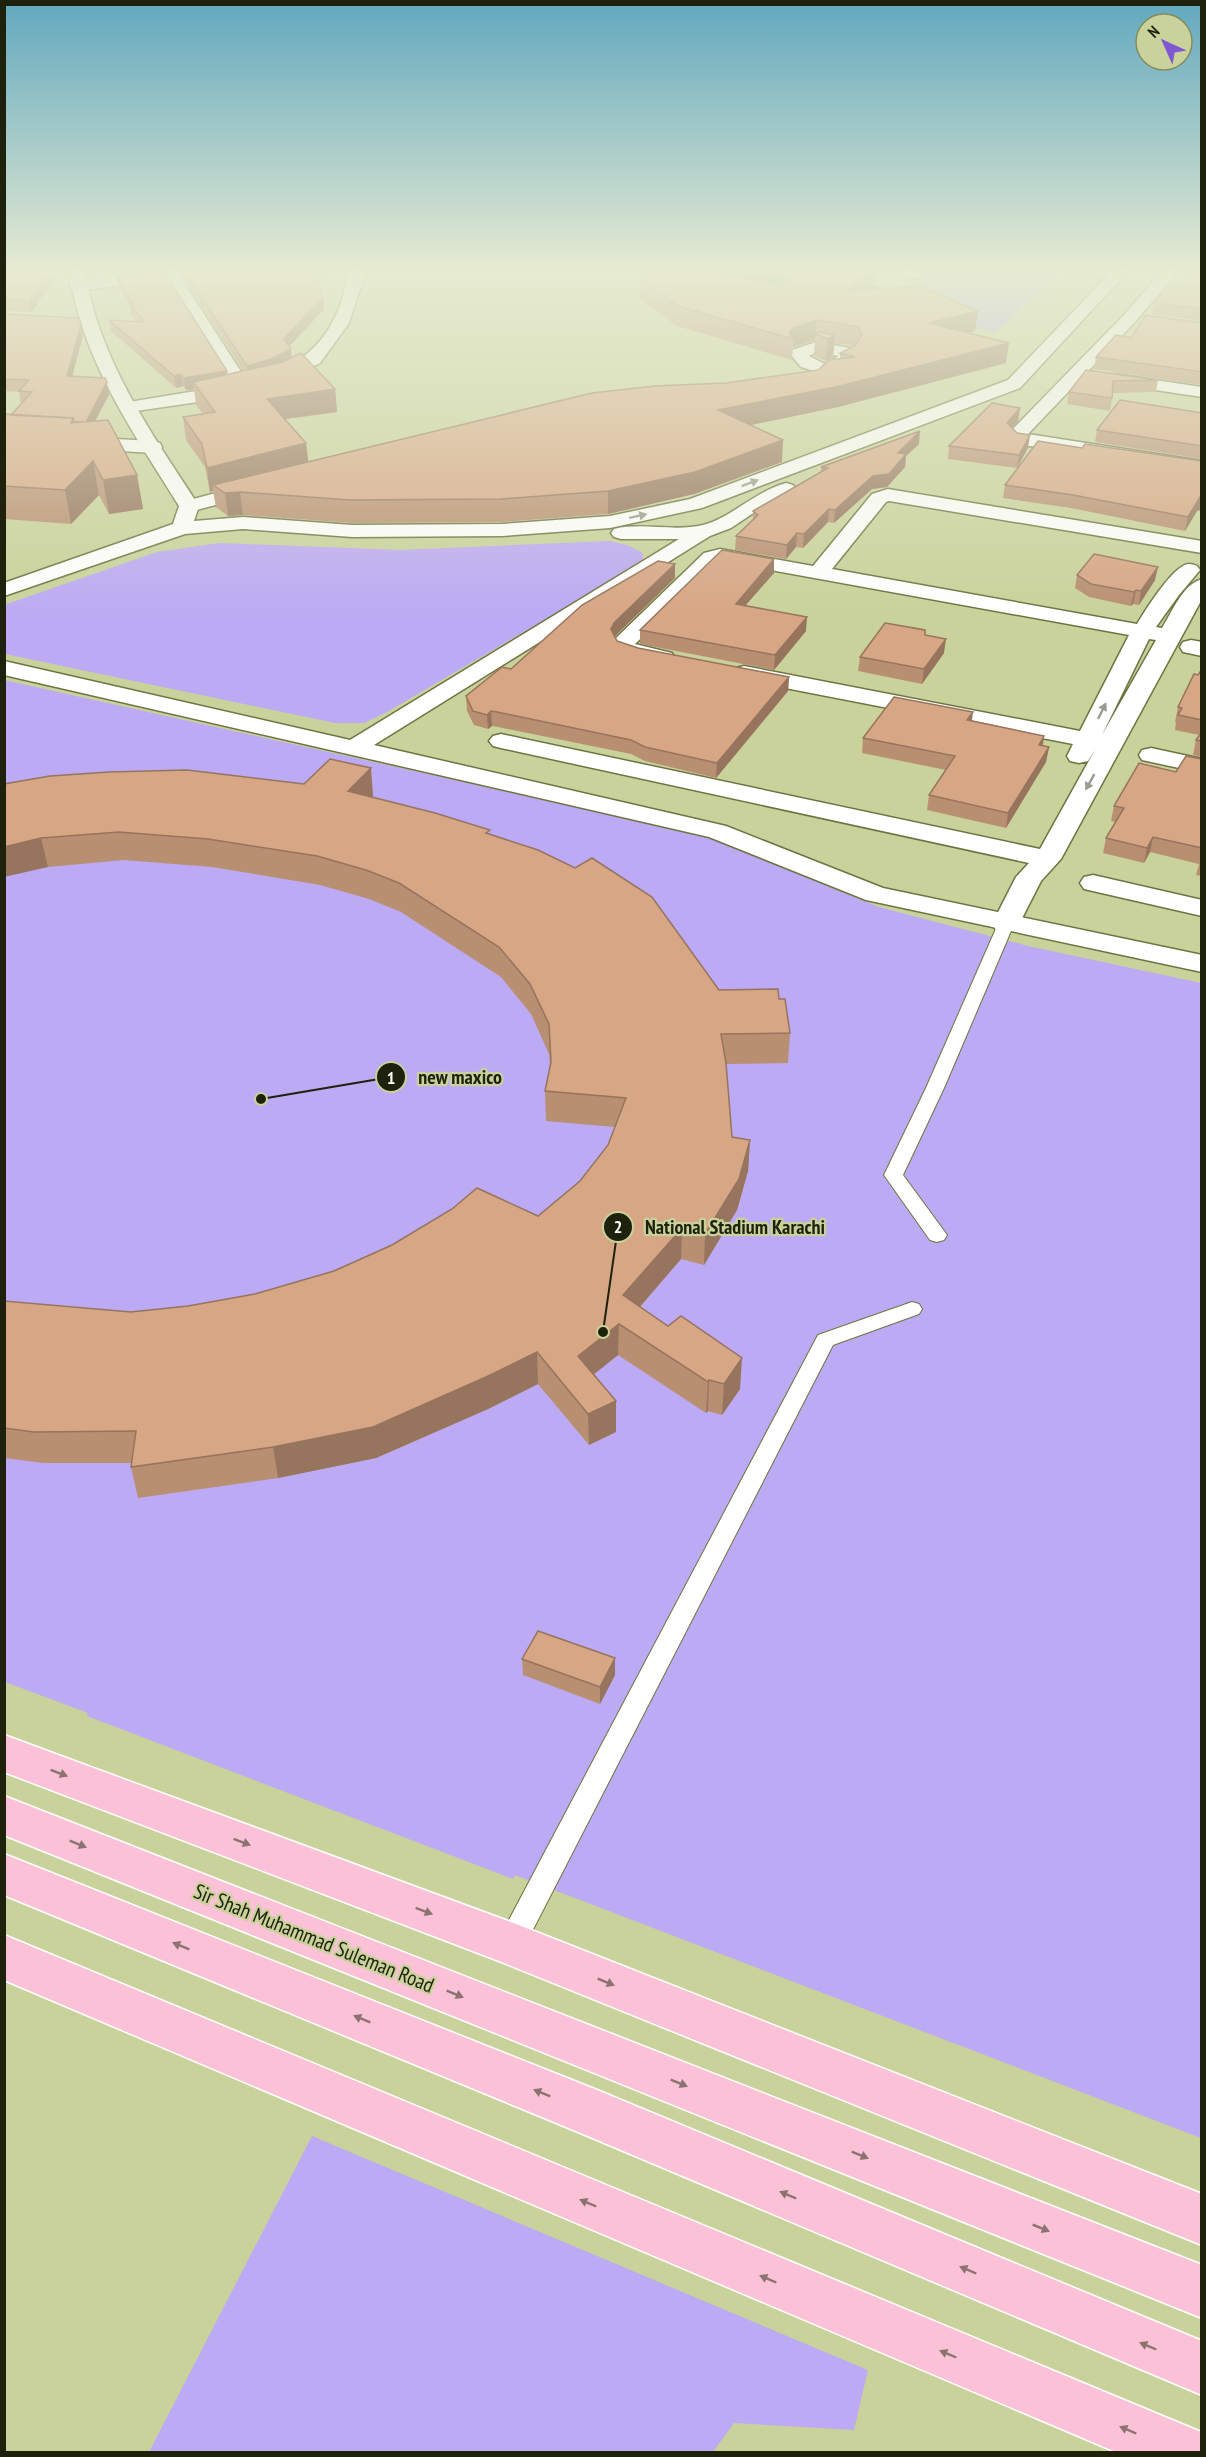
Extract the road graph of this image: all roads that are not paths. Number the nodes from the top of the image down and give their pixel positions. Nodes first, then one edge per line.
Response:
1 (116, 385) edge
2 (252, 385) edge
3 (1012, 385) edge
4 (1037, 385) edge
5 (1066, 385) edge
6 (1151, 385) edge
7 (242, 387) joint
8 (1202, 392) edge
9 (129, 407) junction
10 (4, 438) edge
11 (153, 447) junction
12 (1202, 467) edge
13 (277, 482) edge
14 (189, 506) junction
15 (686, 506) junction
16 (734, 517) junction
17 (182, 528) junction
18 (705, 531) junction
19 (1202, 547) edge
20 (657, 550) junction
21 (1202, 559) edge
22 (819, 572) junction
23 (1202, 585) edge
24 (4, 590) edge
25 (1141, 631) junction
26 (1169, 636) junction
27 (684, 662) edge
28 (4, 668) edge
29 (719, 668) edge
30 (501, 741) dead end
31 (1099, 742) junction
32 (353, 748) junction
33 (1151, 755) dead end
34 (1202, 766) edge
35 (1034, 863) junction
36 (1092, 883) dead end
37 (1202, 908) edge
38 (1006, 924) junction
39 (1202, 964) edge
40 (937, 1235) dead end
41 (912, 1309) dead end
42 (4, 1753) edge
43 (4, 1815) edge
44 (4, 1874) edge
45 (511, 1944) junction
46 (4, 1957) edge
47 (1202, 2220) edge
48 (1202, 2292) edge
49 (1202, 2368) edge
50 (1181, 2452) edge

1 - 9 street
2 - 7 street
15 -> 3 street
4 - 16 street
5 - 12 street
6 - 8 street
7 - 9 street
9 - 11 street
10 - 11 street
11 - 14 street
13 - 14 street
14 - 17 street
15 - 16 street
17 -> 15 street
15 - 20 street
16 - 18 street
17 - 20 street
17 - 24 street
18 - 20 street
18 - 20 street
19 - 22 street
20 - 32 street
21 - 25 street
22 - 25 street
22 - 27 street
23 - 26 street
25 - 26 street
31 -> 25 street
26 - 31 street
28 - 32 street
29 - 31 street
30 - 35 street
31 - 35 street
32 - 38 street
33 - 34 street
35 - 38 street
36 - 37 street
38 - 39 street
38 - 40 lane
41 - 45 lane
42 -> 45 highway
43 -> 48 highway, Sir Shah Muhammad Suleman Road
49 -> 44 highway
45 -> 47 highway
50 -> 46 highway

